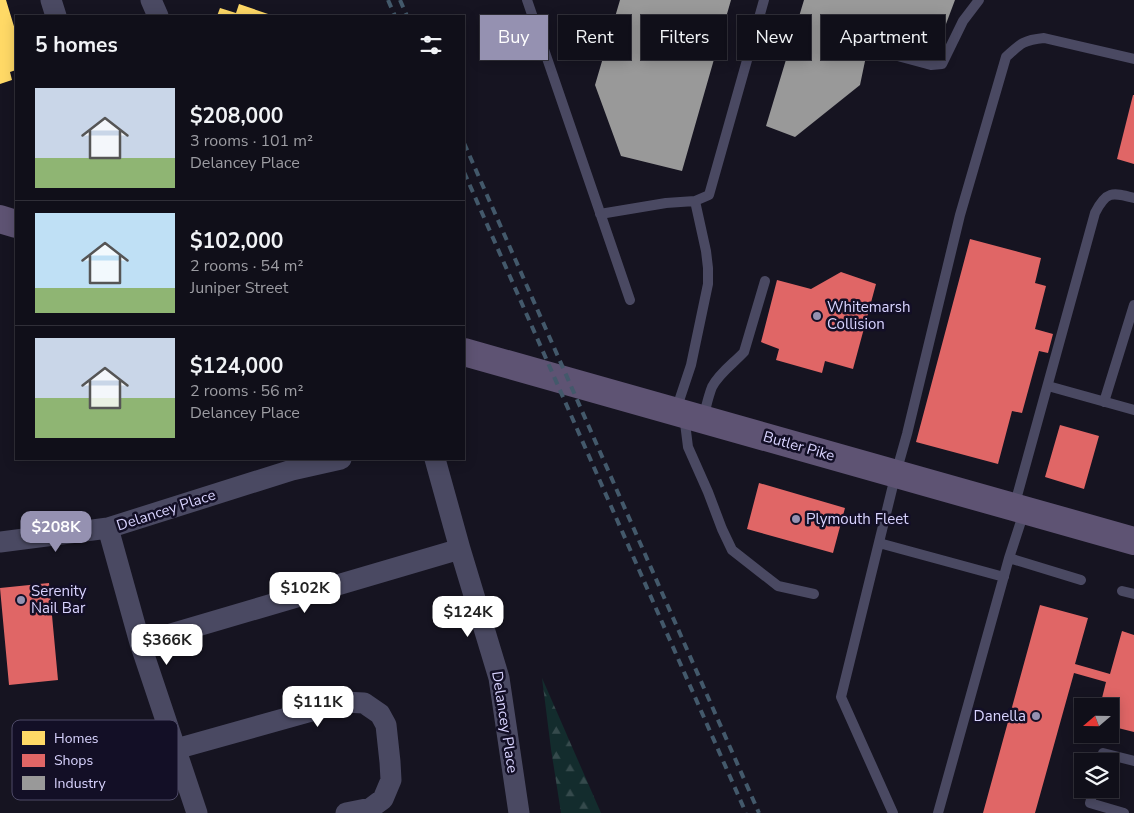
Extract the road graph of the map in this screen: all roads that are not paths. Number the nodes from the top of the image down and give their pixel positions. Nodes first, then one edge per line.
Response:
1 (51, 0) edge
2 (151, 0) edge
3 (527, 0) edge
4 (764, 0) edge
5 (979, 0) edge
6 (56, 15) edge
7 (158, 15) edge
8 (945, 58) edge
9 (915, 60) edge
10 (944, 60) edge
11 (1134, 60) edge
12 (1134, 198) edge
13 (695, 201) junction
14 (600, 214) junction
15 (0, 219) edge
16 (15, 224) edge
17 (765, 281) dead end
18 (630, 300) dead end
19 (1134, 305) edge
20 (465, 352) edge
21 (1048, 386) junction
22 (1104, 402) junction
23 (1134, 410) edge
24 (688, 414) junction
25 (330, 460) edge
26 (435, 460) edge
27 (292, 464) edge
28 (896, 473) junction
29 (1020, 508) junction
30 (108, 528) junction
31 (1134, 541) edge
32 (0, 542) edge
33 (879, 543) junction
34 (460, 549) junction
35 (1009, 558) junction
36 (1004, 577) junction
37 (1082, 580) dead end
38 (1122, 591) dead end
39 (814, 594) dead end
40 (1134, 594) edge
41 (140, 643) junction
42 (166, 720) edge
43 (178, 748) edge
44 (178, 755) edge
45 (1119, 757) edge
46 (1134, 761) edge
47 (1091, 798) edge
48 (197, 813) edge
49 (346, 813) edge
50 (518, 813) edge
51 (893, 813) edge
52 (938, 813) edge
53 (1124, 813) edge

1 - 6 street
2 - 7 street
3 - 14 lane
4 - 13 lane
5 - 8 lane
9 - 10 lane
11 - 28 lane
12 - 21 lane
13 - 14 lane
13 - 24 lane
14 - 18 lane
15 - 16 main road
17 - 24 lane
19 - 22 lane
20 - 24 main road, Butler Pike
21 - 22 lane
21 - 29 lane
22 - 23 lane
24 - 28 main road, Butler Pike
24 - 39 lane
25 - 27 street, Delancey Place
26 - 34 street, Delancey Place
27 - 30 street, Delancey Place
28 - 29 main road, Butler Pike
28 - 33 lane
29 - 31 main road, Butler Pike
29 - 35 lane
30 - 32 street, Delancey Place
30 - 41 street, Delancey Place
33 - 36 lane
33 - 51 lane
34 - 41 street
34 - 50 street, Delancey Place
35 - 36 lane
35 - 37 lane
36 - 52 lane
38 - 40 lane
41 - 42 street, Delancey Place
43 - 49 street
44 - 48 street, Delancey Place
45 - 46 lane
47 - 53 lane

